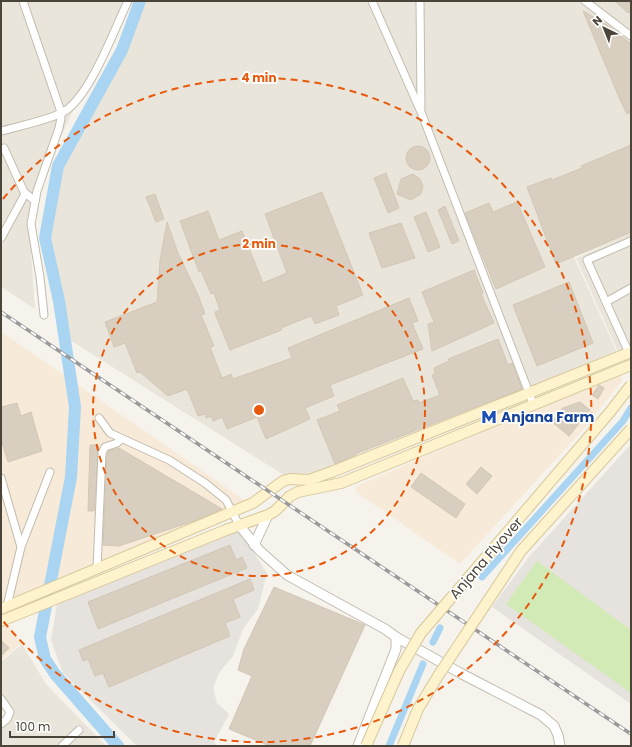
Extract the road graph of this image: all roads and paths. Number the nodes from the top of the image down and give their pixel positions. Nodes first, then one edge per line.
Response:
1 (23, 1) edge
2 (122, 1) edge
3 (128, 1) edge
4 (372, 1) edge
5 (420, 1) edge
6 (585, 1) edge
7 (124, 8) junction
8 (631, 36) edge
9 (421, 112) junction
10 (61, 114) junction
11 (1, 131) edge
12 (4, 148) dead end
13 (26, 194) junction
14 (35, 200) junction
15 (2, 234) edge
16 (631, 241) edge
17 (631, 288) edge
18 (606, 302) junction
19 (44, 315) dead end
20 (630, 352) edge
21 (631, 365) edge
22 (631, 385) edge
23 (529, 394) junction
24 (534, 406) junction
25 (99, 418) dead end
26 (631, 430) edge
27 (121, 439) junction
28 (50, 472) dead end
29 (1, 478) edge
30 (234, 512) junction
31 (268, 515) junction
32 (239, 524) junction
33 (254, 545) junction
34 (21, 547) junction
35 (97, 569) junction
36 (7, 606) edge
37 (1, 621) edge
38 (396, 638) junction
39 (1, 699) edge
40 (1, 724) edge
41 (79, 730) dead end
42 (62, 746) edge
43 (358, 746) edge
44 (366, 746) edge
45 (403, 746) edge
46 (560, 746) edge

1 - 10 street
2 - 7 street
3 - 7 street
4 - 9 street
5 - 9 street
6 - 8 street
7 - 10 street
9 - 23 street
10 - 11 street
10 - 14 street
12 - 13 street
13 - 14 street
13 - 15 street
14 - 19 street
16 - 18 street
17 - 18 street
18 - 20 street
20 - 23 main road
21 - 24 main road
22 - 44 main road, Anjana Flyover, bridge
23 - 24 street
23 - 30 main road
24 - 31 main road
25 - 27 street
26 - 45 main road, Anjana Flyover, bridge
27 - 30 street
27 - 35 street
28 - 34 street
29 - 34 street
30 - 32 street
30 - 35 main road
31 - 32 main road
31 - 33 street
32 - 33 street
32 - 37 main road
33 - 38 street
34 - 36 street
35 - 36 main road
38 - 43 street
38 - 46 street
39 - 40 street
41 - 42 street

